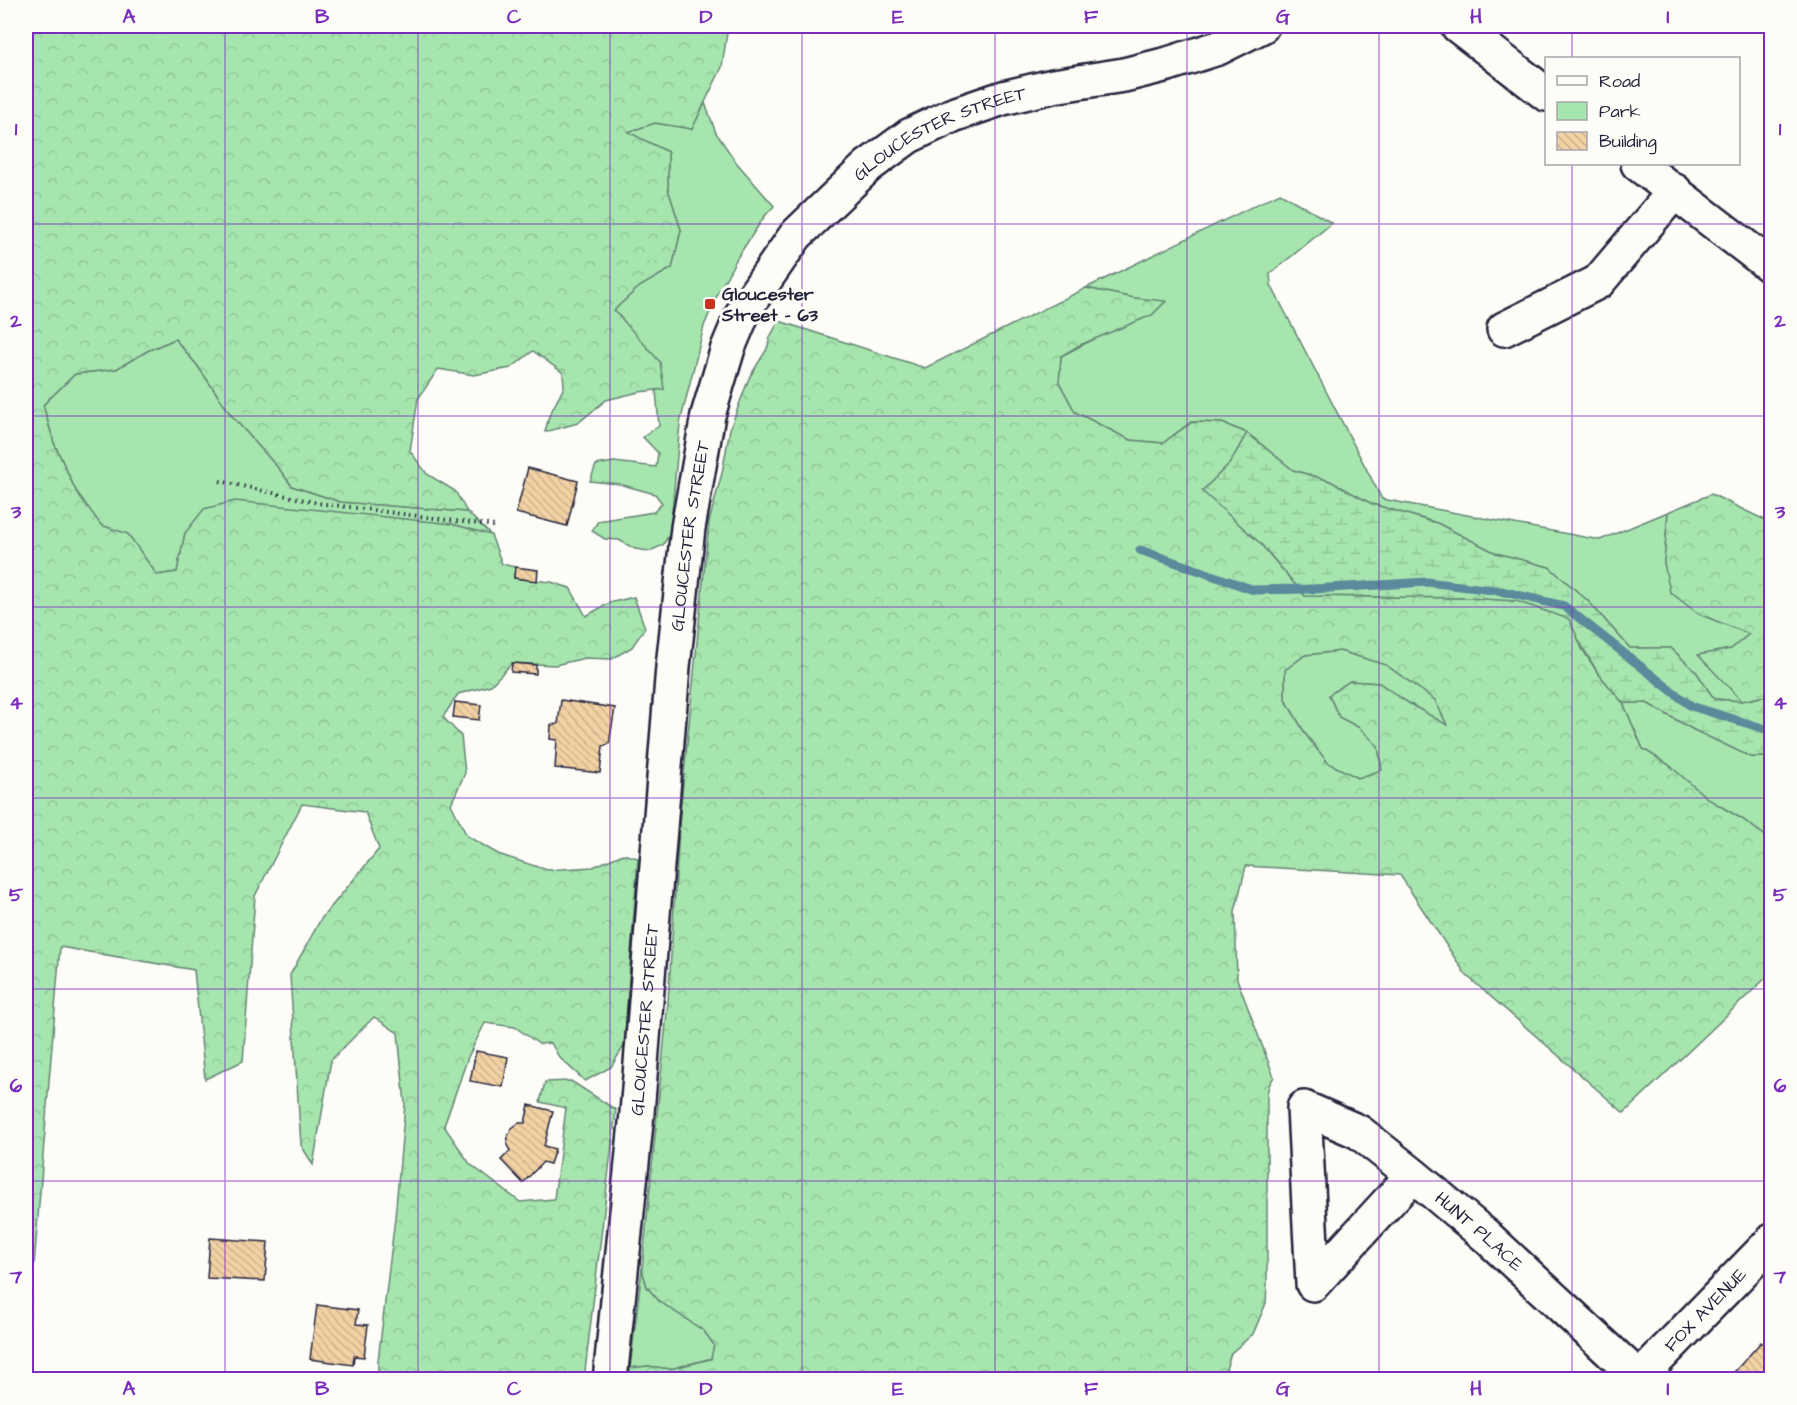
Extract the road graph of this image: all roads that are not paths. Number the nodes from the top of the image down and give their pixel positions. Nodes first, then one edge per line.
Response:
1 (1262, 26) edge
2 (1458, 26) edge
3 (1545, 93) edge
4 (1639, 165) edge
5 (1675, 191) junction
6 (1772, 267) edge
7 (1504, 329) dead end
8 (1413, 1175) junction
9 (1772, 1241) edge
10 (1638, 1379) edge
11 (610, 1380) edge

1 - 11 street, GLOUCESTER STREET
2 - 3 street
4 - 5 street
5 - 6 street
5 - 7 street
8 - 8 street, HUNT PLACE
8 - 10 street, HUNT PLACE
9 - 10 street, FOX AVENUE

